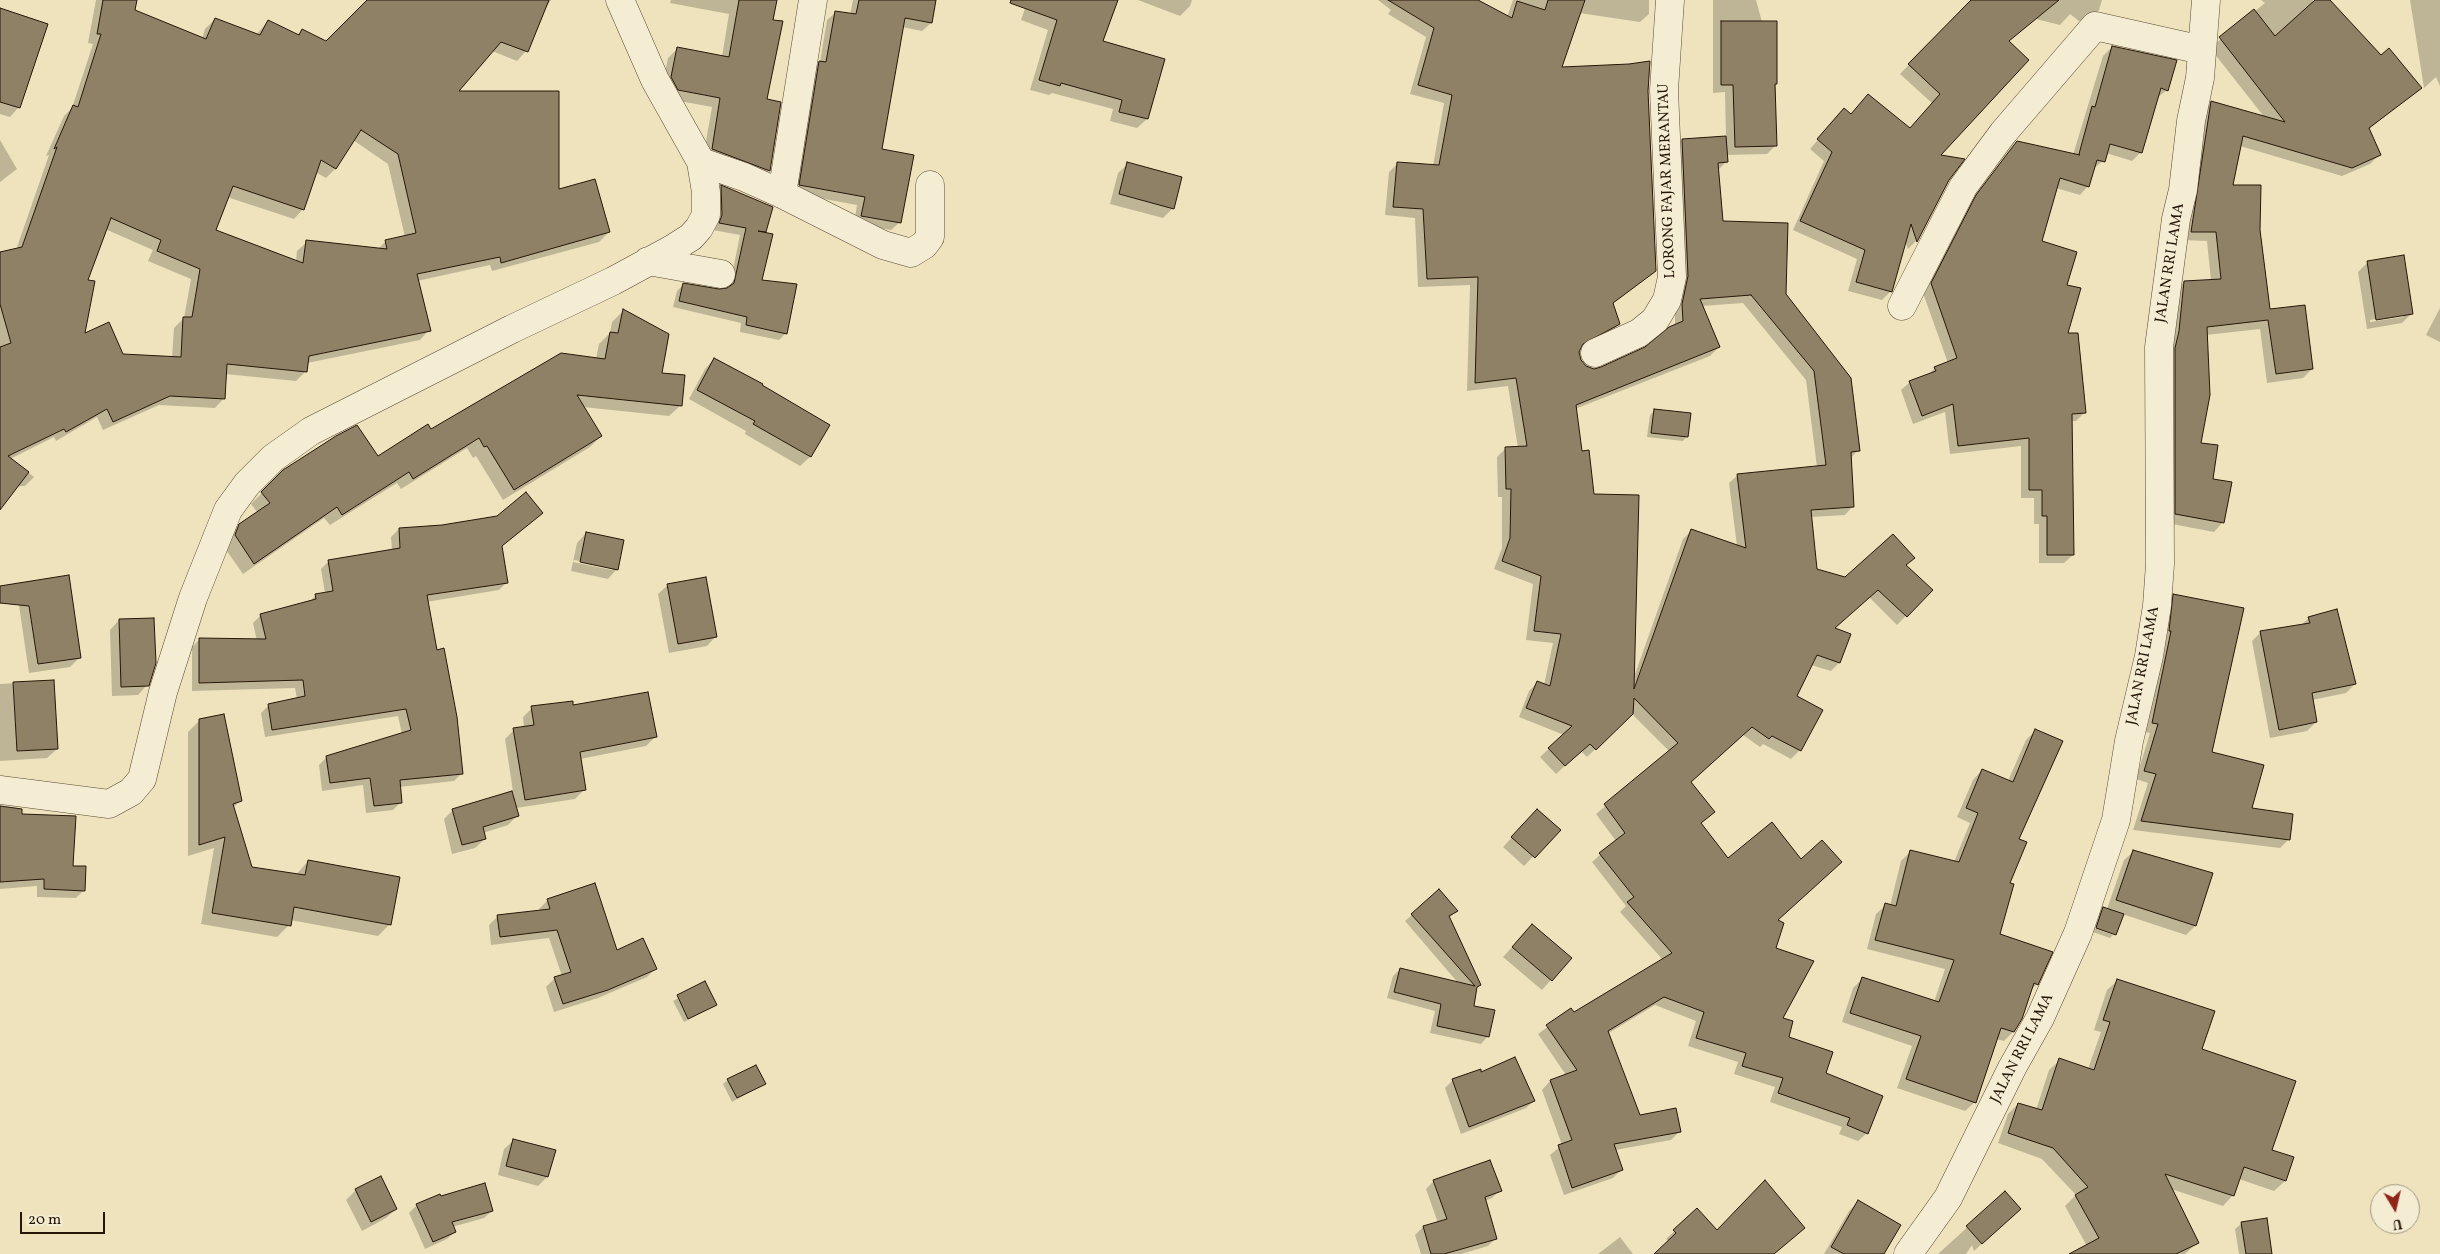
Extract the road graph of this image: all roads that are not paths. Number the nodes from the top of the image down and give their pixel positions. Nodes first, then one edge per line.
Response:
1 (620, 0) edge
2 (813, 0) edge
3 (1670, 0) edge
4 (2206, 0) edge
5 (2202, 50) junction
6 (701, 162) junction
7 (930, 185) dead end
8 (782, 194) junction
9 (648, 261) junction
10 (721, 274) dead end
11 (1902, 306) dead end
12 (1595, 353) dead end
13 (0, 790) edge
14 (1908, 1254) edge

1 - 6 street
2 - 8 street
3 - 12 street, LORONG FAJAR MERANTAU
4 - 5 street, JALAN RRI LAMA
5 - 11 street
5 - 14 street, JALAN RRI LAMA
6 - 8 street
6 - 9 street
7 - 8 street
9 - 10 street
9 - 13 street

